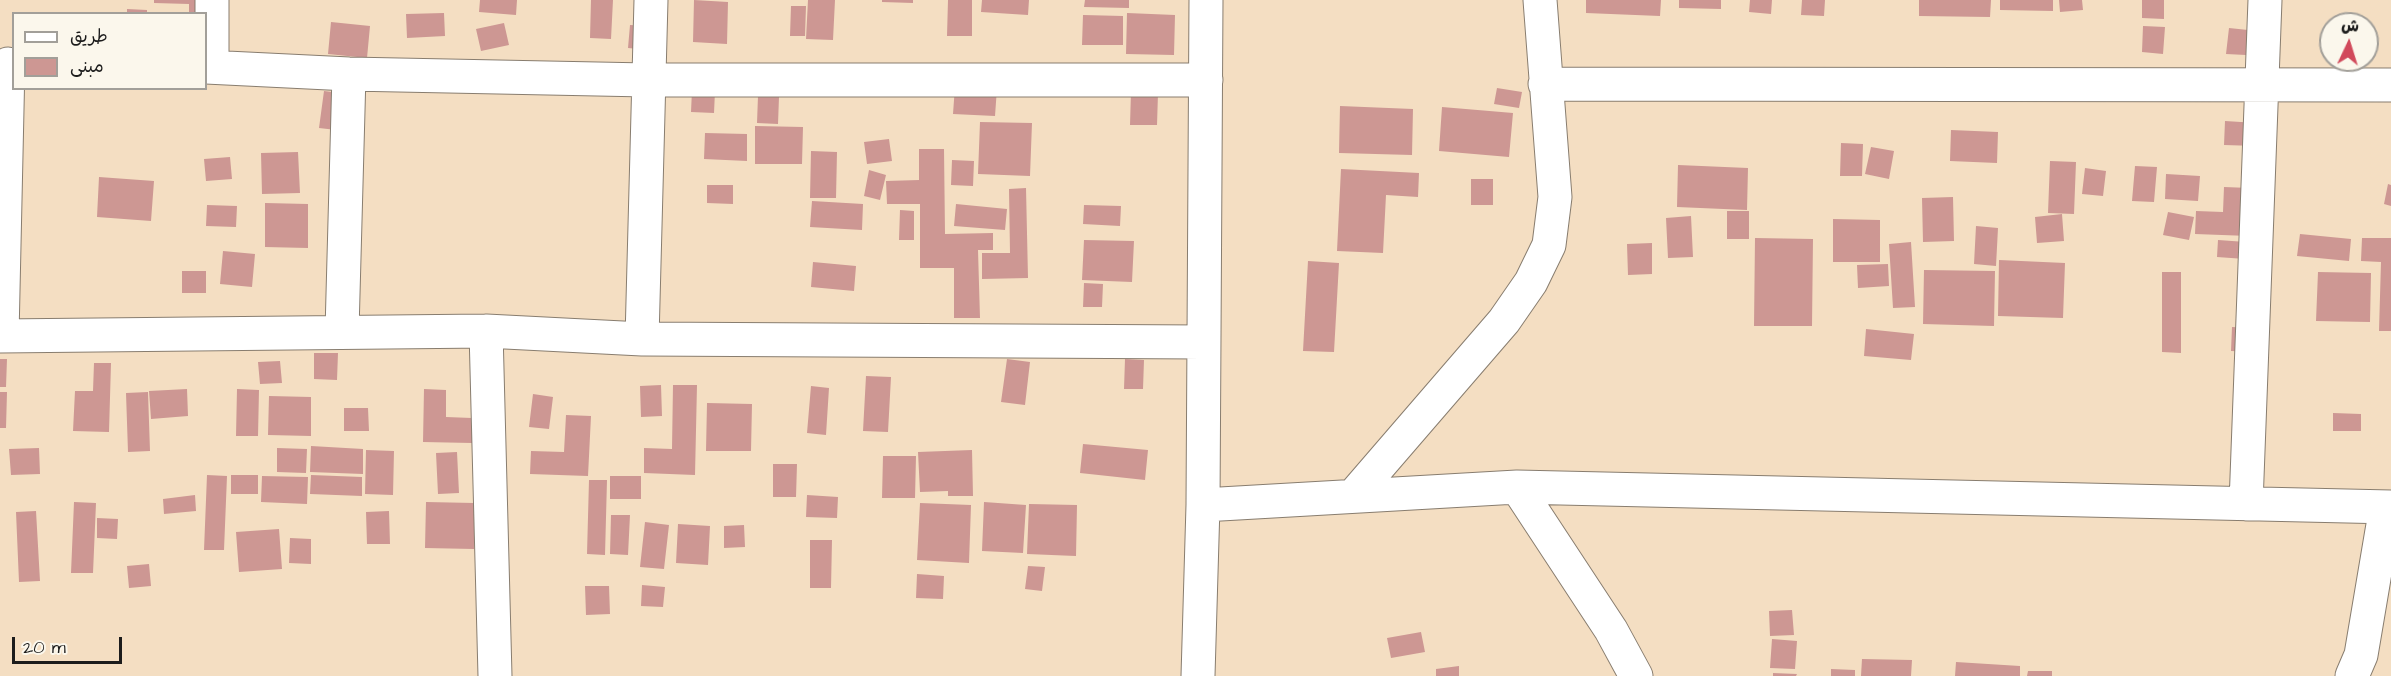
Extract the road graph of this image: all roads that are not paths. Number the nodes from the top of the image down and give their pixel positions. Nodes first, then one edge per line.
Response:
1 (212, 0) edge
2 (651, 0) edge
3 (1206, 0) edge
4 (1540, 0) edge
5 (2265, 0) edge
6 (7, 64) edge
7 (209, 67) edge
8 (349, 74) junction
9 (647, 80) junction
10 (1206, 80) junction
11 (1545, 84) junction
12 (2262, 84) junction
13 (2391, 85) edge
14 (342, 331) junction
15 (486, 331) junction
16 (1, 336) edge
17 (642, 339) junction
18 (1203, 342) junction
19 (1516, 487) junction
20 (1353, 496) junction
21 (2246, 504) junction
22 (1203, 505) junction
23 (2388, 507) edge
24 (495, 676) edge
25 (1198, 676) edge
26 (1635, 676) edge
27 (2352, 676) edge

1 - 7 street
2 - 9 street
3 - 10 street
4 - 11 street
5 - 12 street
6 - 16 street
7 - 8 street
8 - 9 street
8 - 14 street
9 - 10 street
9 - 17 street
10 - 18 street
11 - 12 street
11 - 20 street
12 - 13 street
12 - 21 street
14 - 15 street
14 - 16 street
15 - 17 street
15 - 24 street
17 - 18 street
18 - 22 street
19 - 20 street
19 - 21 street
19 - 26 street
20 - 22 street
21 - 23 street
22 - 25 street
23 - 27 street

